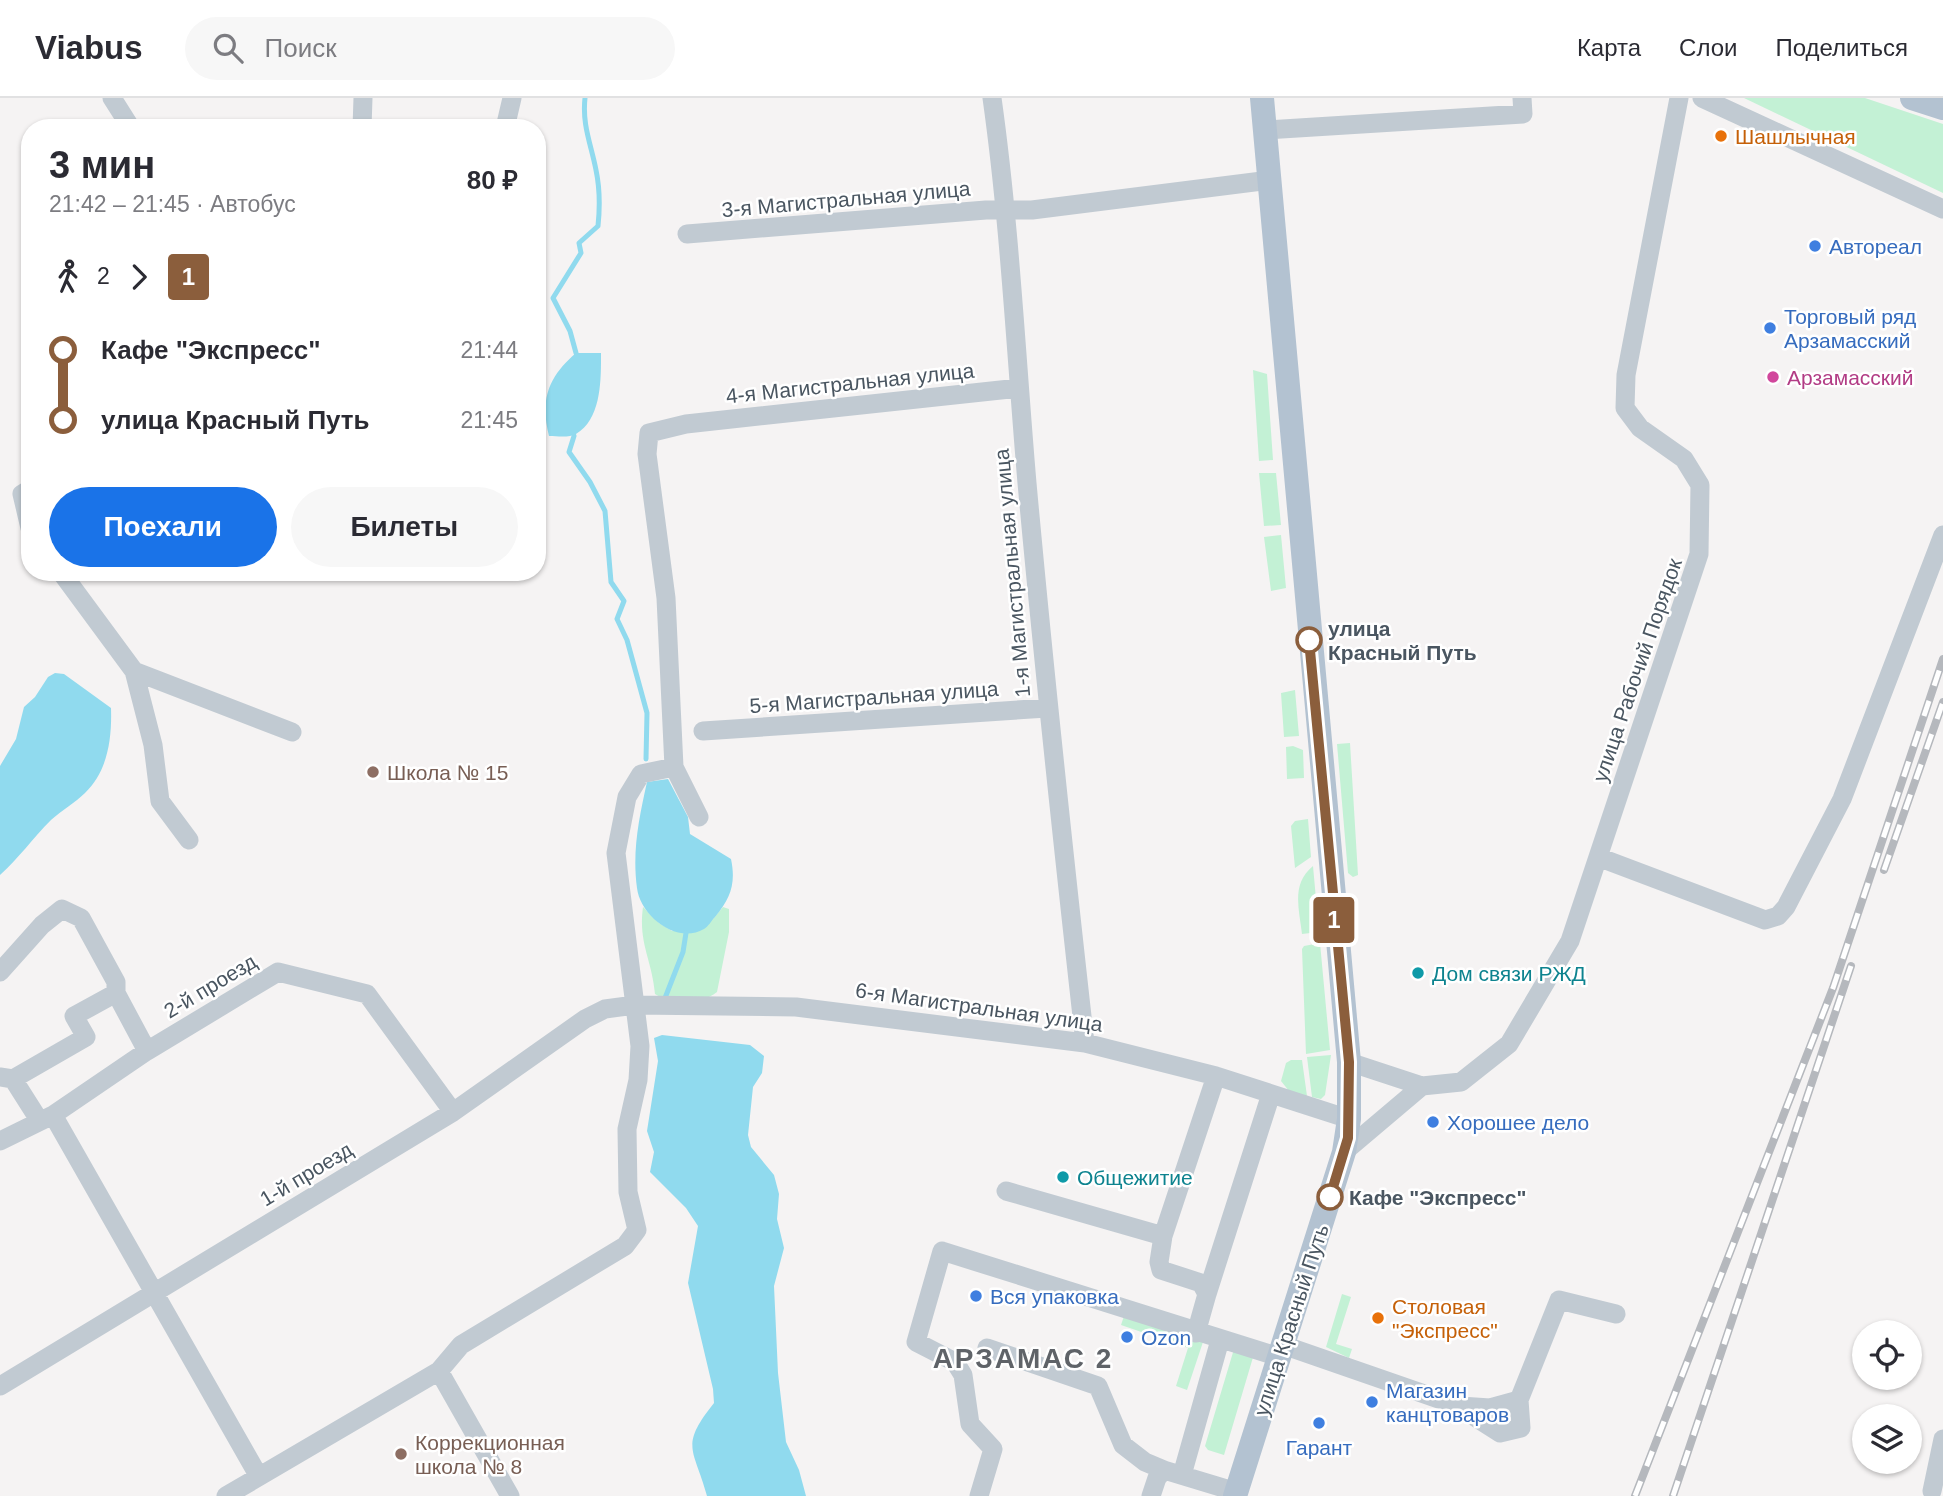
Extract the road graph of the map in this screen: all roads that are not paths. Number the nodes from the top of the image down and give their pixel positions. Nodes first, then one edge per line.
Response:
1 (112, 98) edge
2 (363, 98) edge
3 (512, 98) edge
4 (992, 98) edge
5 (1262, 98) edge
6 (1522, 98) edge
7 (1679, 98) edge
8 (1702, 98) edge
9 (1912, 98) edge
10 (1943, 108) edge
11 (125, 119) edge
12 (362, 119) edge
13 (507, 119) edge
14 (1265, 130) junction
15 (1270, 180) junction
16 (1007, 209) junction
17 (1943, 209) edge
18 (687, 234) dead end
19 (1019, 388) junction
20 (1943, 535) edge
21 (68, 581) edge
22 (134, 671) junction
23 (1047, 708) junction
24 (703, 731) dead end
25 (292, 732) dead end
26 (674, 767) junction
27 (699, 817) dead end
28 (189, 840) dead end
29 (1598, 857) junction
30 (0, 972) edge
31 (116, 993) junction
32 (635, 1005) junction
33 (1085, 1042) junction
34 (147, 1051) junction
35 (1349, 1062) junction
36 (1216, 1076) junction
37 (7, 1078) edge
38 (1422, 1086) junction
39 (1272, 1094) junction
40 (453, 1112) junction
41 (46, 1118) junction
42 (1349, 1119) junction
43 (0, 1141) edge
44 (1344, 1152) junction
45 (1006, 1191) dead end
46 (1163, 1236) junction
47 (156, 1292) junction
48 (1207, 1294) junction
49 (1616, 1314) dead end
50 (1196, 1333) junction
51 (1220, 1340) junction
52 (987, 1348) dead end
53 (1281, 1351) junction
54 (439, 1371) junction
55 (0, 1386) edge
56 (1519, 1400) junction
57 (1456, 1405) junction
58 (1943, 1438) edge
59 (1173, 1472) junction
60 (258, 1475) junction
61 (1931, 1490) dead end
62 (1236, 1494) edge
63 (230, 1495) edge
64 (510, 1496) edge
65 (979, 1496) edge
66 (1151, 1496) edge

1 - 11 street
2 - 12 street
3 - 13 street
4 - 16 street, 1-я Магистральная улица
5 - 14 main road, улица Красный Путь
6 - 14 street
7 - 29 street, улица Рабочий Порядок
8 - 17 street
9 - 10 main road
14 - 15 main road, улица Красный Путь
15 - 16 street, 3-я Магистральная улица
15 - 35 main road, улица Красный Путь
16 - 18 street, 3-я Магистральная улица
16 - 19 street, 1-я Магистральная улица
19 - 23 street, 1-я Магистральная улица
19 - 26 street, 4-я Магистральная улица
20 - 29 street
21 - 22 street
22 - 25 street
22 - 28 street
23 - 24 street, 5-я Магистральная улица
23 - 33 street, 1-я Магистральная улица
26 - 27 street
26 - 32 street
29 - 38 street, улица Рабочий Порядок
30 - 31 street
31 - 34 street
31 - 37 street
32 - 33 street, 6-я Магистральная улица
32 - 40 street, 1-й проезд
32 - 54 street
33 - 36 street, 6-я Магистральная улица
34 - 40 street, 2-й проезд
34 - 41 street, 2-й проезд
35 - 38 street, улица Рабочий Порядок
35 - 42 main road, улица Красный Путь
36 - 39 street, 6-я Магистральная улица
36 - 46 street
37 - 41 street
38 - 44 street
39 - 42 street, 6-я Магистральная улица
39 - 48 street
40 - 47 street, 1-й проезд
41 - 43 street, 2-й проезд
41 - 47 street
42 - 44 main road, улица Красный Путь
44 - 53 main road, улица Красный Путь
45 - 46 street
46 - 48 street
47 - 55 street, 1-й проезд
47 - 60 street
48 - 50 street
49 - 56 street
50 - 51 street
50 - 65 street
51 - 53 street
51 - 59 street
52 - 59 street
53 - 57 street
53 - 62 main road, улица Красный Путь
54 - 60 street
54 - 64 street
56 - 57 street
56 - 57 street
58 - 61 street
59 - 62 street
59 - 66 street
60 - 63 street

